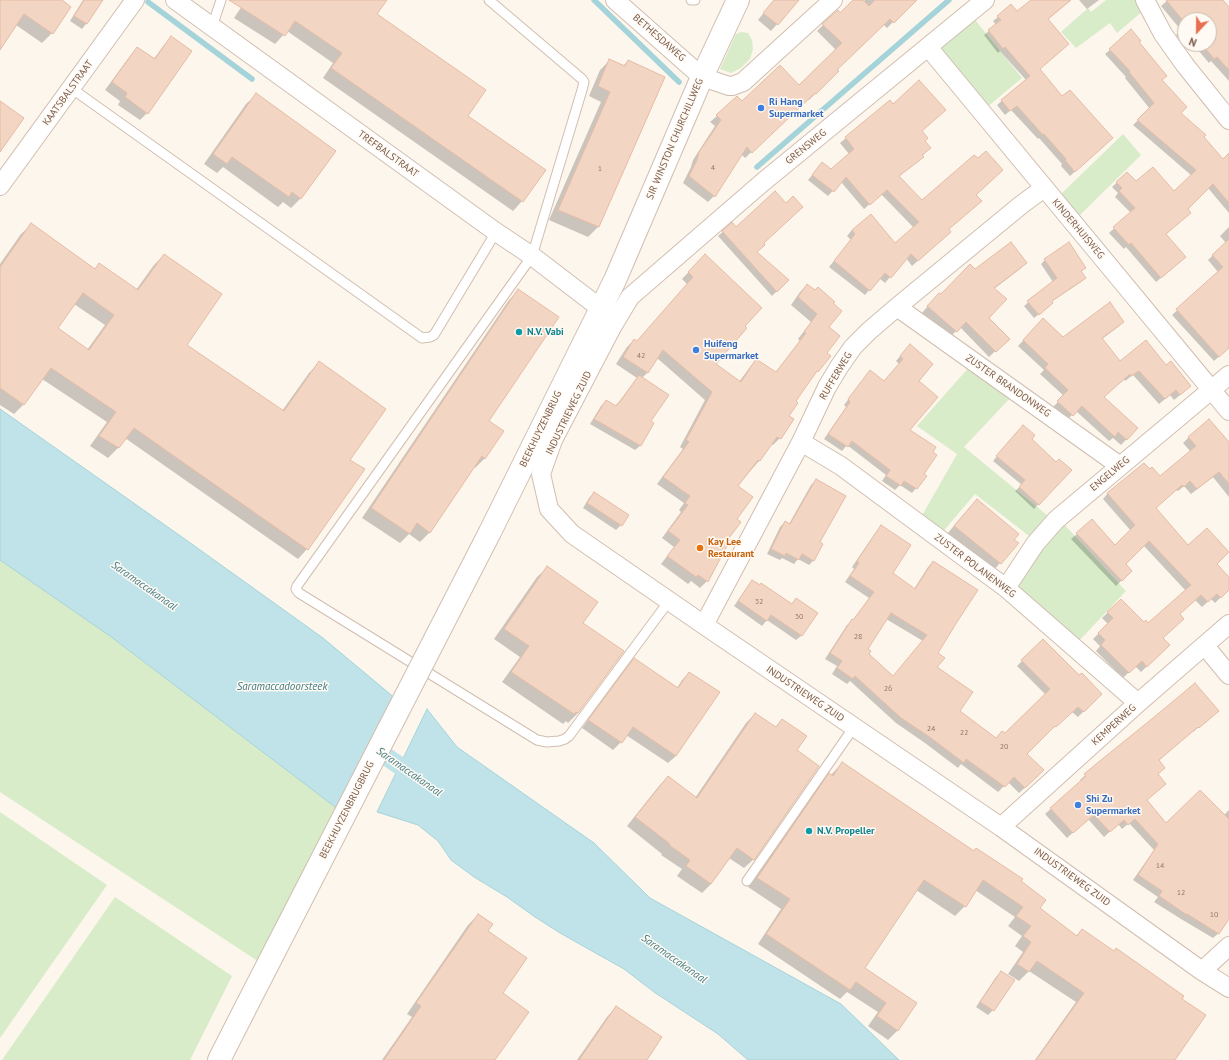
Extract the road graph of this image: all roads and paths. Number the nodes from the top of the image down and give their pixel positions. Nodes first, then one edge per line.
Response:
1 (135, 0) edge
2 (175, 0) edge
3 (221, 0) edge
4 (489, 0) edge
5 (615, 0) edge
6 (691, 0) edge
7 (694, 0) edge
8 (738, 0) edge
9 (833, 0) edge
10 (985, 0) edge
11 (1145, 0) edge
12 (212, 27) junction
13 (928, 47) junction
14 (702, 77) junction
15 (72, 88) junction
16 (1229, 120) edge
17 (0, 186) edge
18 (1044, 188) junction
19 (496, 232) junction
20 (532, 256) junction
21 (615, 280) junction
22 (630, 297) junction
23 (897, 307) junction
24 (601, 320) junction
25 (1229, 375) edge
26 (1211, 390) junction
27 (1229, 411) edge
28 (801, 442) junction
29 (1120, 466) junction
30 (490, 532) joint
31 (1006, 588) junction
32 (669, 601) junction
33 (1229, 624) edge
34 (704, 626) junction
35 (1205, 646) junction
36 (1229, 675) edge
37 (1138, 703) junction
38 (854, 727) junction
39 (1001, 827) junction
40 (747, 881) dead end
41 (1229, 946) edge
42 (1202, 971) junction
43 (1229, 988) edge
44 (219, 1060) edge

1 - 15 street, KAATSBALSTRAAT
2 - 12 street, TREFBALSTRAAT
3 - 12 lane
4 - 20 lane
5 - 14 street, BETHESDAWEG
6 - 7 lane
8 - 14 street, SIR WINSTON CHURCHILLWEG
9 - 14 street
10 - 13 street, GRENSWEG
11 - 16 street
12 - 19 street, TREFBALSTRAAT
13 - 18 street, KINDERHUISWEG
13 - 22 street, GRENSWEG
14 - 21 street, SIR WINSTON CHURCHILLWEG
15 - 17 street, KAATSBALSTRAAT
15 - 19 lane
18 - 23 street, RUFFERWEG
18 - 26 street, KINDERHUISWEG
19 - 20 street, TREFBALSTRAAT
20 - 24 street, TREFBALSTRAAT
20 - 32 lane
21 - 22 street
21 - 24 street, SIR WINSTON CHURCHILLWEG
22 - 24 street, GRENSWEG
23 - 28 street, RUFFERWEG
23 - 29 street, ZUSTER BRANDONWEG
24 - 30 street, BEEKHUYZENBRUG
24 - 32 street, INDUSTRIEWEG ZUID
25 - 26 street, ENGELWEG
26 - 27 street, KINDERHUISWEG
26 - 29 street, ENGELWEG
28 - 31 street, ZUSTER POLANENWEG
28 - 34 street, RUFFERWEG
29 - 31 street, ENGELWEG
30 - 44 street, BEEKHUYZENBRUGBRUG, bridge
31 - 37 street, ZUSTER POLANENWEG
32 - 34 street, INDUSTRIEWEG ZUID
33 - 35 street, KEMPERWEG
34 - 38 street, INDUSTRIEWEG ZUID
35 - 36 street
35 - 37 street, KEMPERWEG
37 - 39 street, KEMPERWEG
38 - 39 street, INDUSTRIEWEG ZUID
38 - 40 lane
39 - 42 street, INDUSTRIEWEG ZUID
41 - 42 street
42 - 43 street, INDUSTRIEWEG ZUID

